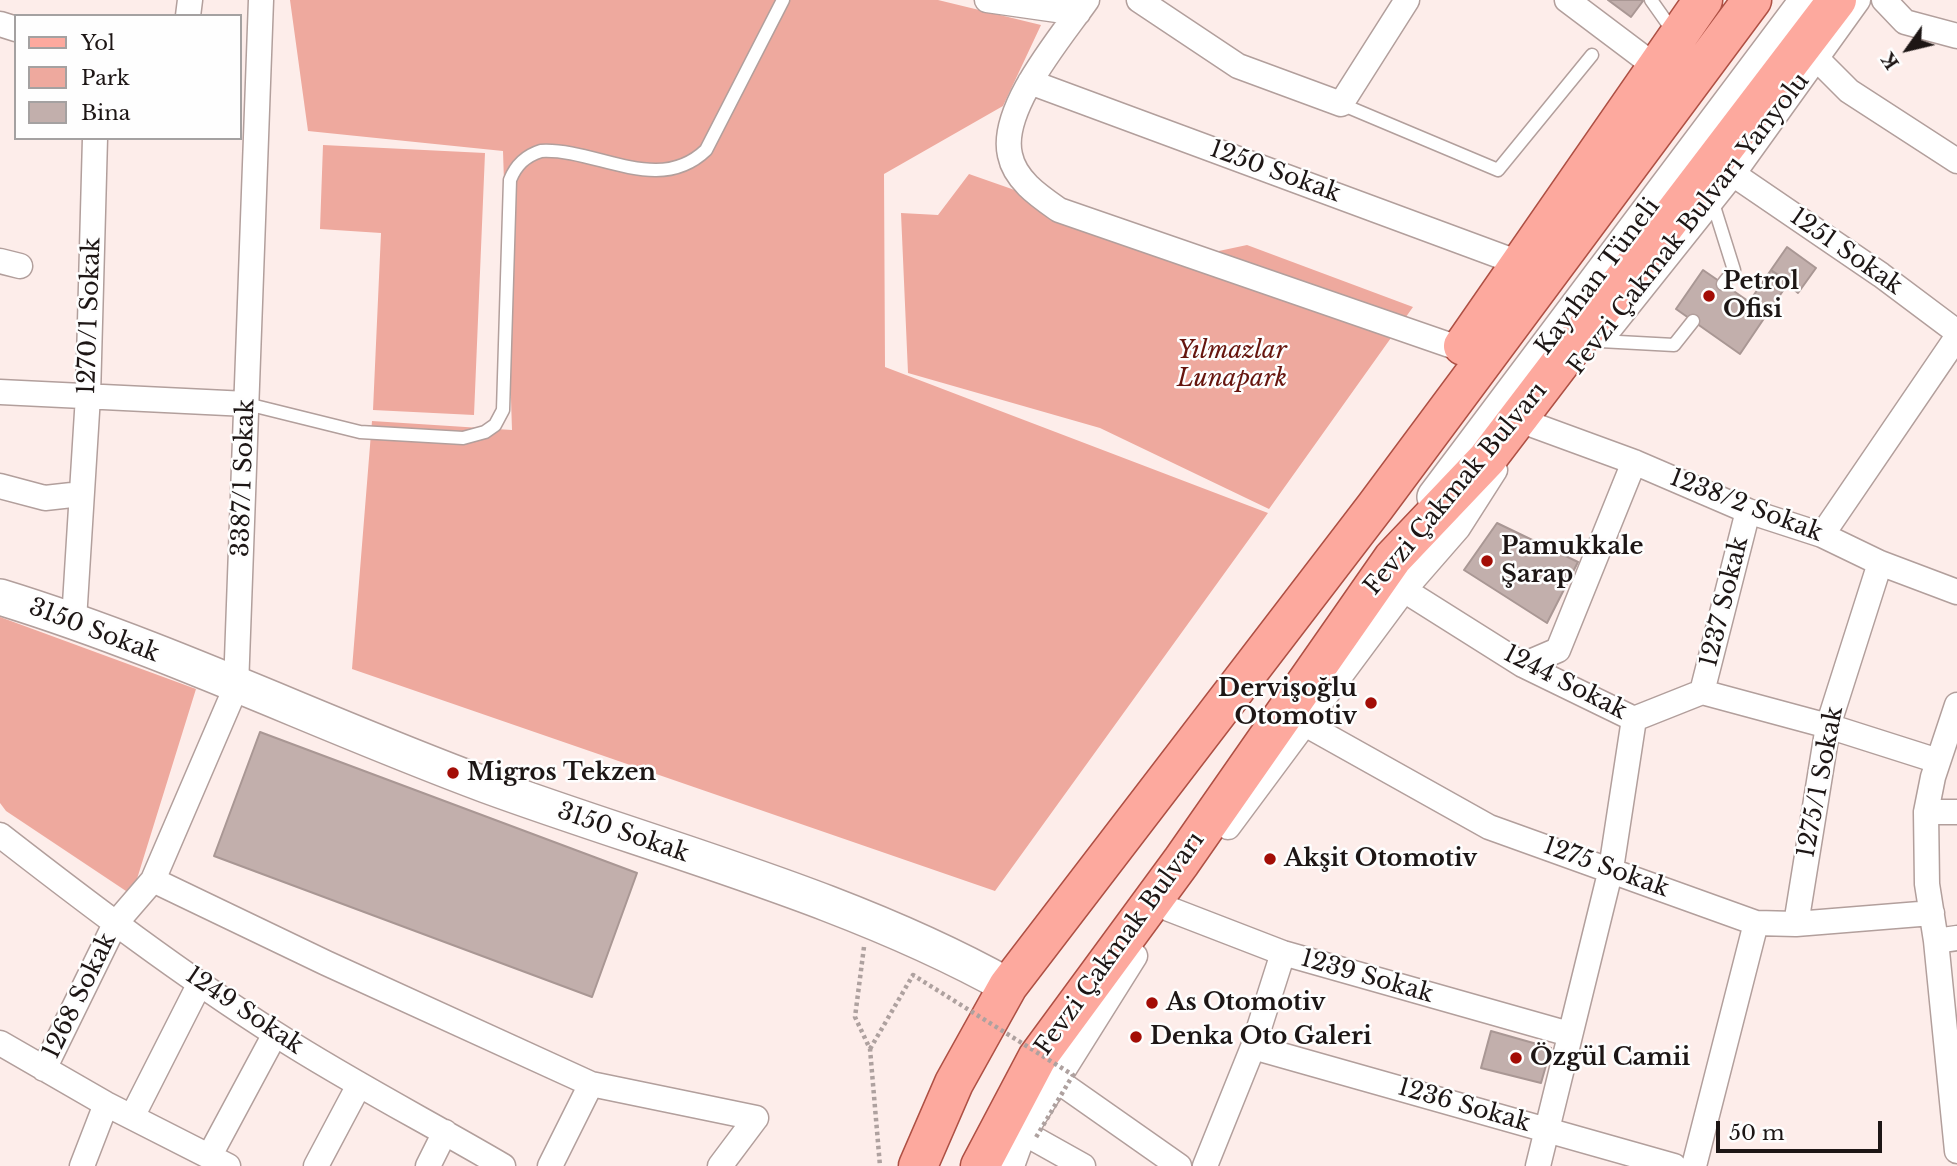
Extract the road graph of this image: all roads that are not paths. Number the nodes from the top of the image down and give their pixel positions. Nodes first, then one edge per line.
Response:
1 (261, 0) edge
2 (783, 0) edge
3 (987, 0) edge
4 (1139, 0) edge
5 (1407, 0) edge
6 (1567, 0) edge
7 (1651, 0) edge
8 (1703, 0) edge
9 (1752, 0) edge
10 (1808, 0) edge
11 (1837, 0) edge
12 (1858, 0) edge
13 (1884, 0) edge
14 (1083, 6) edge
15 (1957, 36) edge
16 (1666, 52) junction
17 (1592, 55) dead end
18 (1816, 60) junction
19 (1030, 82) junction
20 (248, 89) edge
21 (1341, 104) junction
22 (94, 140) edge
23 (1957, 162) edge
24 (1733, 174) junction
25 (1712, 200) junction
26 (1519, 262) junction
27 (1723, 284) dead end
28 (1693, 321) dead end
29 (1957, 334) edge
30 (1600, 341) junction
31 (1461, 349) junction
32 (0, 392) edge
33 (88, 396) junction
34 (247, 404) junction
35 (1534, 425) junction
36 (1634, 462) junction
37 (0, 486) edge
38 (80, 494) junction
39 (1748, 511) junction
40 (1822, 535) junction
41 (1880, 563) junction
42 (1398, 574) junction
43 (1957, 592) edge
44 (0, 597) edge
45 (74, 620) junction
46 (1523, 665) junction
47 (236, 687) junction
48 (1702, 692) junction
49 (1957, 705) edge
50 (1634, 719) junction
51 (1305, 724) junction
52 (1828, 726) junction
53 (1938, 761) junction
54 (1926, 812) junction
55 (1957, 812) edge
56 (0, 835) edge
57 (1611, 869) junction
58 (153, 880) junction
59 (1168, 909) junction
60 (1932, 913) junction
61 (1756, 923) junction
62 (115, 924) junction
63 (1796, 924) junction
64 (1947, 940) edge
65 (1283, 953) junction
66 (999, 981) junction
67 (200, 983) junction
68 (275, 1034) junction
69 (1569, 1034) junction
70 (0, 1043) edge
71 (1254, 1047) junction
72 (1953, 1056) edge
73 (44, 1069) junction
74 (1055, 1079) junction
75 (954, 1083) junction
76 (591, 1084) junction
77 (359, 1085) junction
78 (106, 1104) junction
79 (132, 1117) junction
80 (914, 1118) junction
81 (1549, 1130) junction
82 (445, 1132) junction
83 (1030, 1136) junction
84 (1957, 1151) edge
85 (219, 1161) edge
86 (82, 1166) edge
87 (316, 1166) edge
88 (428, 1166) edge
89 (503, 1166) edge
90 (550, 1166) edge
91 (720, 1166) edge
92 (893, 1166) edge
93 (918, 1166) edge
94 (980, 1166) edge
95 (1012, 1166) edge
96 (1083, 1166) edge
97 (1180, 1166) edge
98 (1205, 1166) edge
99 (1538, 1166) edge
100 (1674, 1166) edge
101 (1695, 1166) edge

1 - 20 street, 3387/1 Sokak
2 - 34 lane
3 - 14 street
4 - 21 street
5 - 21 street
6 - 16 street
7 - 16 lane
8 - 16 main road
9 - 66 main road, Fevzi Çakmak Bulvarı
10 - 42 main road, Kayıhan Tüneli
11 - 42 main road, Fevzi Çakmak Bulvarı
12 - 18 street, Fevzi Çakmak Bulvarı Yanyolu
13 - 15 street
14 - 19 street
16 - 26 main road
17 - 21 lane
18 - 23 street
18 - 24 street, Fevzi Çakmak Bulvarı Yanyolu
19 - 26 street, 1250 Sokak
19 - 31 street
20 - 34 street, 3387/1 Sokak
22 - 33 street, 1270/1 Sokak
24 - 25 street, Fevzi Çakmak Bulvarı Yanyolu
24 - 29 street, 1251 Sokak
25 - 27 lane
25 - 30 street, Fevzi Çakmak Bulvarı Yanyolu
26 - 31 main road
28 - 30 lane
29 - 40 street
30 - 35 street, Fevzi Çakmak Bulvarı Yanyolu
31 - 66 main road
32 - 33 street
33 - 34 street
33 - 38 street, 1270/1 Sokak
34 - 47 street, 3387/1 Sokak
35 - 36 street, 1238/2 Sokak
35 - 42 street, Fevzi Çakmak Bulvarı Yanyolu
36 - 39 street, 1238/2 Sokak
36 - 46 street
37 - 38 street
38 - 45 street, 1270/1 Sokak
39 - 40 street, 1238/2 Sokak
39 - 48 street, 1237 Sokak
40 - 41 street, 1238/2 Sokak
41 - 43 street, 1238/2 Sokak
41 - 52 street, 1275/1 Sokak
42 - 46 street, 1244 Sokak
42 - 51 street, Fevzi Çakmak Bulvarı Yanyolu
42 - 94 main road, Fevzi Çakmak Bulvarı
44 - 45 main road, 3150 Sokak
45 - 47 main road, 3150 Sokak
46 - 50 street, 1244 Sokak
47 - 58 street, 3387/1 Sokak
47 - 66 main road, 3150 Sokak
48 - 50 street, 1244 Sokak
48 - 52 street
49 - 53 street
50 - 57 street
51 - 57 street, 1275 Sokak
51 - 59 street, Fevzi Çakmak Bulvarı Yanyolu
52 - 53 street
52 - 63 street, 1275/1 Sokak
53 - 54 street
54 - 55 street
54 - 60 street
56 - 62 street, 1249 Sokak
57 - 61 street, 1275 Sokak
57 - 69 street
58 - 62 street, 3387/1 Sokak
58 - 76 street
59 - 65 street, 1239 Sokak
59 - 74 street, Fevzi Çakmak Bulvarı Yanyolu
60 - 63 street, 1275 Sokak
60 - 64 street
61 - 63 street, 1275 Sokak
61 - 101 street
62 - 67 street, 1249 Sokak
62 - 73 street, 1268 Sokak
64 - 72 street
65 - 69 street, 1239 Sokak
65 - 71 street
66 - 75 main road, Fevzi Çakmak Bulvarı
66 - 80 main road
67 - 68 street, 1249 Sokak
67 - 79 street
68 - 77 street, 1249 Sokak
68 - 85 street
69 - 81 street
70 - 73 street
71 - 81 street, 1236 Sokak
71 - 98 street
72 - 84 street
73 - 78 street
74 - 83 street, Fevzi Çakmak Bulvarı Yanyolu
74 - 97 street
75 - 80 main road
75 - 93 main road, Fevzi Çakmak Bulvarı
76 - 90 street
76 - 91 street
77 - 82 street, 1249 Sokak
77 - 87 street
78 - 79 street
78 - 86 street
79 - 85 street
80 - 92 main road
81 - 99 street
81 - 100 street, 1236 Sokak
82 - 88 street
82 - 89 street, 1249 Sokak
83 - 95 street, Fevzi Çakmak Bulvarı Yanyolu
83 - 96 street

